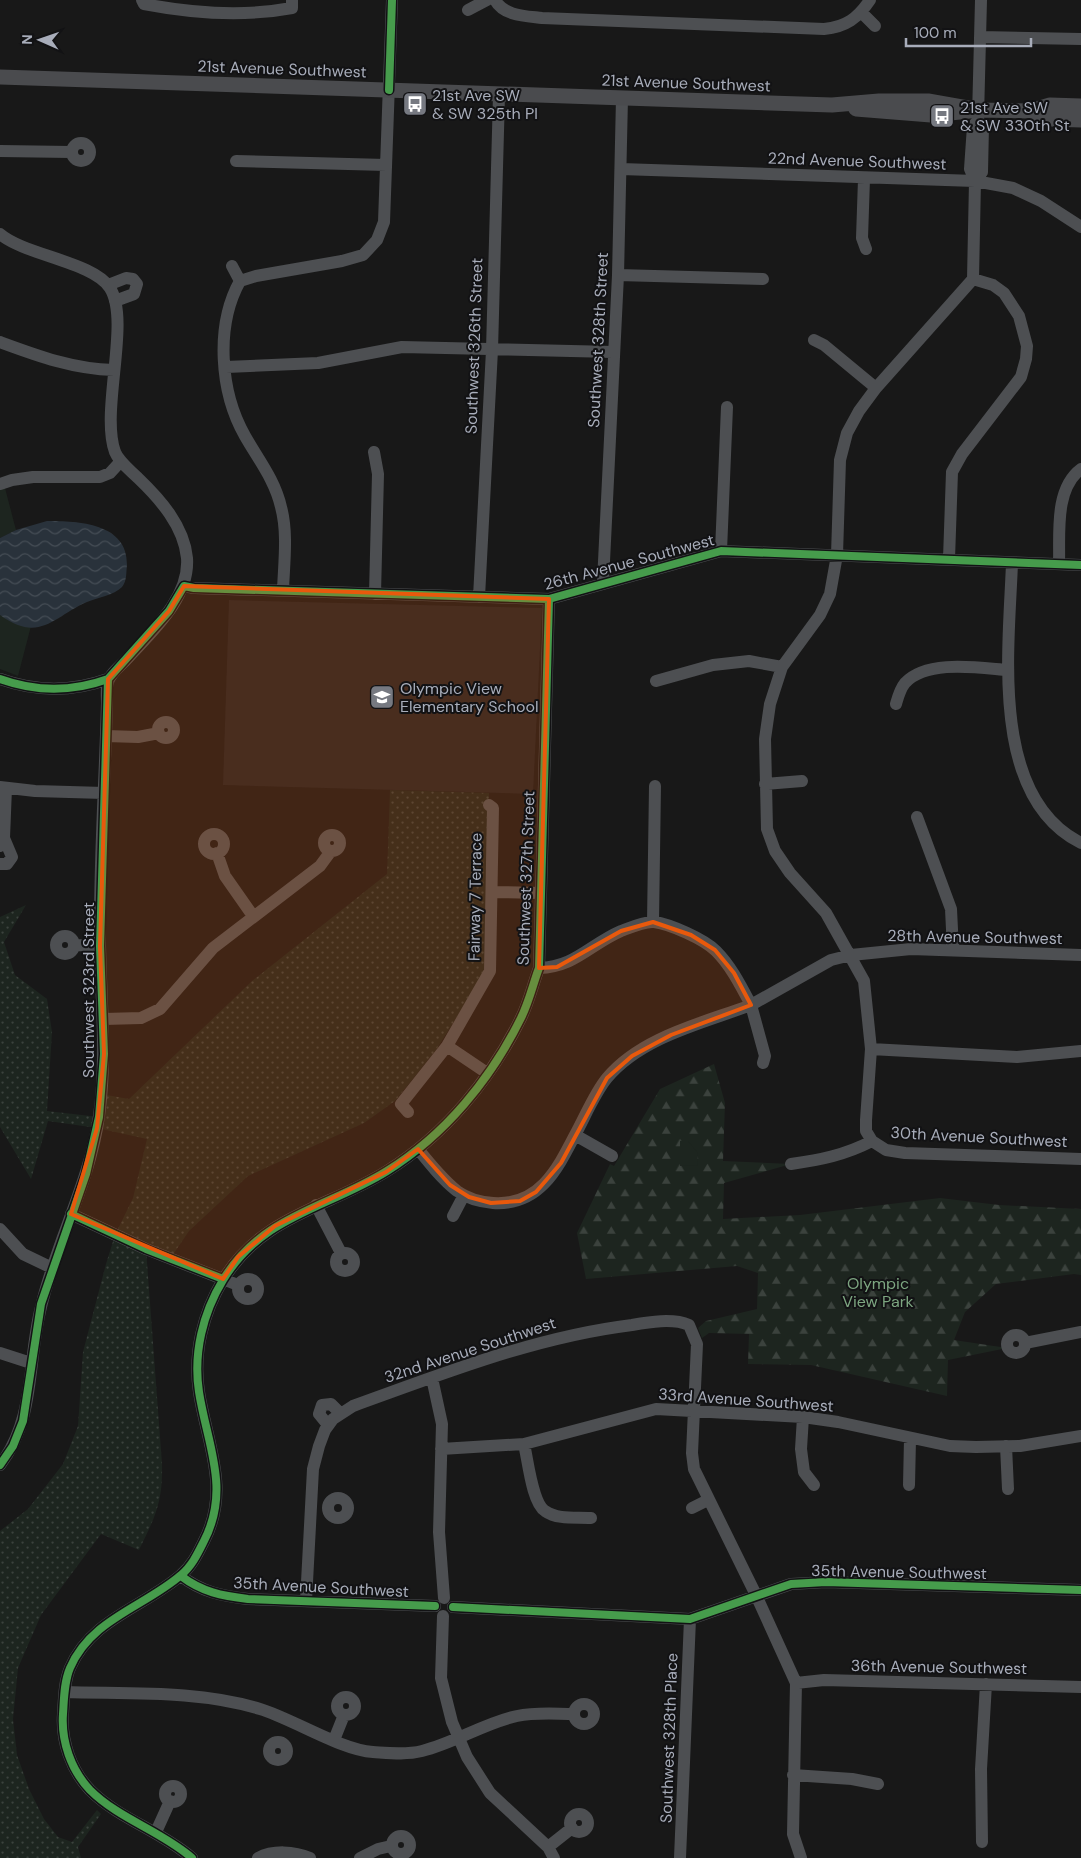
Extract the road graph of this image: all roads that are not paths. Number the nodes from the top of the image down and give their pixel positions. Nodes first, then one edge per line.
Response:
1 (392, 0) edge
2 (486, 0) edge
3 (494, 0) edge
4 (870, 0) edge
5 (981, 0) edge
6 (143, 2) edge
7 (292, 4) edge
8 (468, 10) dead end
9 (862, 13) junction
10 (875, 26) dead end
11 (980, 37) junction
12 (1081, 39) edge
13 (0, 77) edge
14 (389, 90) junction
15 (499, 95) junction
16 (622, 98) junction
17 (1081, 106) edge
18 (1030, 111) junction
19 (978, 115) junction
20 (1081, 120) edge
21 (0, 151) edge
22 (71, 152) dead end
23 (236, 161) dead end
24 (386, 165) junction
25 (621, 169) junction
26 (864, 179) junction
27 (975, 181) junction
28 (1081, 227) edge
29 (0, 234) edge
30 (866, 249) dead end
31 (232, 266) dead end
32 (618, 275) junction
33 (763, 279) dead end
34 (973, 279) junction
35 (240, 281) junction
36 (814, 340) dead end
37 (0, 342) edge
38 (492, 350) junction
39 (613, 352) junction
40 (226, 367) junction
41 (114, 370) junction
42 (876, 388) junction
43 (727, 407) dead end
44 (374, 452) dead end
45 (121, 461) junction
46 (1081, 469) edge
47 (0, 484) edge
48 (721, 551) junction
49 (837, 555) junction
50 (949, 559) junction
51 (1012, 563) junction
52 (1059, 564) junction
53 (1081, 565) edge
54 (604, 582) junction
55 (184, 586) junction
56 (283, 590) junction
57 (375, 594) junction
58 (479, 597) junction
59 (549, 599) junction
60 (782, 667) junction
61 (1008, 670) junction
62 (0, 679) edge
63 (108, 679) junction
64 (656, 681) dead end
65 (896, 704) dead end
66 (159, 733) dead end
67 (106, 736) junction
68 (802, 781) dead end
69 (765, 784) junction
70 (655, 786) dead end
71 (3, 787) edge
72 (104, 793) junction
73 (488, 805) dead end
74 (918, 817) dead end
75 (2, 842) edge
76 (1081, 843) edge
77 (331, 851) dead end
78 (217, 854) dead end
79 (0, 864) edge
80 (492, 892) junction
81 (541, 893) junction
82 (253, 916) junction
83 (653, 922) junction
84 (74, 945) dead end
85 (100, 946) junction
86 (953, 950) junction
87 (851, 955) junction
88 (1081, 955) edge
89 (539, 968) junction
90 (751, 1005) junction
91 (104, 1019) junction
92 (447, 1046) junction
93 (871, 1049) junction
94 (1081, 1051) edge
95 (763, 1064) dead end
96 (487, 1074) junction
97 (408, 1112) dead end
98 (575, 1135) junction
99 (872, 1141) junction
100 (418, 1149) junction
101 (612, 1156) dead end
102 (1081, 1159) edge
103 (791, 1164) dead end
104 (464, 1195) junction
105 (316, 1205) junction
106 (71, 1214) junction
107 (454, 1216) dead end
108 (0, 1229) edge
109 (341, 1253) dead end
110 (52, 1268) junction
111 (223, 1279) junction
112 (238, 1285) dead end
113 (1081, 1332) edge
114 (1025, 1342) dead end
115 (0, 1353) edge
116 (31, 1363) junction
117 (432, 1378) junction
118 (322, 1405) dead end
119 (694, 1411) junction
120 (803, 1417) junction
121 (334, 1419) junction
122 (1081, 1436) edge
123 (910, 1438) junction
124 (524, 1444) junction
125 (1006, 1446) junction
126 (441, 1449) junction
127 (0, 1465) edge
128 (910, 1484) dead end
129 (814, 1485) dead end
130 (1008, 1489) dead end
131 (708, 1500) junction
132 (312, 1507) junction
133 (328, 1508) dead end
134 (692, 1508) dead end
135 (591, 1518) dead end
136 (181, 1576) junction
137 (1081, 1590) edge
138 (756, 1595) junction
139 (306, 1601) junction
140 (440, 1607) junction
141 (690, 1619) junction
142 (796, 1683) junction
143 (986, 1684) junction
144 (1081, 1687) edge
145 (65, 1692) junction
146 (574, 1714) dead end
147 (344, 1715) dead end
148 (291, 1721) junction
149 (459, 1738) junction
150 (334, 1740) junction
151 (282, 1742) dead end
152 (793, 1775) junction
153 (878, 1784) dead end
154 (170, 1801) dead end
155 (572, 1828) dead end
156 (156, 1832) junction
157 (982, 1842) dead end
158 (391, 1846) dead end
159 (551, 1853) edge
160 (192, 1858) edge
161 (258, 1858) edge
162 (310, 1858) edge
163 (360, 1858) edge
164 (680, 1858) edge
165 (801, 1858) edge

1 - 14 street
2 - 8 street
3 - 9 street
4 - 9 street
5 - 11 street
6 - 7 street
9 - 10 street
11 - 12 street
11 - 19 street
13 - 14 main road, 21st Avenue Southwest
14 - 15 main road, 21st Avenue Southwest
14 - 24 street
15 - 16 main road, 21st Avenue Southwest
15 - 38 street, Southwest 326th Street
16 - 19 main road, 21st Avenue Southwest
16 - 25 street, Southwest 328th Street
17 - 18 main road, 21st Avenue Southwest
18 - 19 main road, 21st Avenue Southwest
18 - 20 main road, 21st Avenue Southwest
19 - 27 street
21 - 22 street
23 - 24 street
24 - 35 street
25 - 26 street, 22nd Avenue Southwest
25 - 32 street, Southwest 328th Street
26 - 27 street, 22nd Avenue Southwest
26 - 30 street
27 - 28 street, 22nd Avenue Southwest
27 - 34 street
29 - 41 street
31 - 35 street
32 - 33 street
32 - 39 street, Southwest 328th Street
34 - 42 street
34 - 50 street
35 - 40 street
36 - 42 street
37 - 41 street
38 - 39 street
38 - 40 street
38 - 58 street, Southwest 326th Street
39 - 54 street, Southwest 328th Street
40 - 56 street
41 - 45 street
42 - 49 street
43 - 48 street
44 - 57 street
45 - 47 street
45 - 55 street
46 - 52 street
48 - 49 street, 26th Avenue Southwest
48 - 54 street, 26th Avenue Southwest
49 - 50 street, 26th Avenue Southwest
49 - 60 street
50 - 51 street, 26th Avenue Southwest
51 - 52 street, 26th Avenue Southwest
51 - 61 street
52 - 53 street, 26th Avenue Southwest
54 - 59 street, 26th Avenue Southwest
55 - 56 street, 26th Avenue Southwest
55 - 63 street
56 - 57 street, 26th Avenue Southwest
57 - 58 street, 26th Avenue Southwest
58 - 59 street, 26th Avenue Southwest
59 - 81 street, Southwest 327th Street
60 - 64 street
60 - 69 street
61 - 65 street
61 - 76 street
62 - 63 street
63 - 67 street, Southwest 323rd Street
66 - 67 street
67 - 72 street, Southwest 323rd Street
68 - 69 street
69 - 87 street
70 - 83 street
71 - 72 street
71 - 75 street
72 - 85 street, Southwest 323rd Street
73 - 80 street, Fairway 7 Terrace
74 - 86 street
75 - 79 street
77 - 82 street
78 - 82 street
80 - 81 street
80 - 92 street, Fairway 7 Terrace
81 - 89 street, Southwest 327th Street
82 - 91 street
83 - 89 street
83 - 90 street
84 - 85 street, Southwest 323rd Street
85 - 91 street, Southwest 323rd Street
86 - 87 street, 28th Avenue Southwest
86 - 88 street, 28th Avenue Southwest
87 - 90 street, 28th Avenue Southwest
87 - 93 street
89 - 96 street, Southwest 327th Street
90 - 95 street
90 - 98 street, 28th Avenue Southwest
91 - 106 street, Southwest 323rd Street
92 - 96 street
92 - 97 street, Fairway 7 Terrace
93 - 94 street
93 - 99 street
96 - 100 street, Southwest 327th Street
98 - 101 street
98 - 104 street
99 - 102 street, 30th Avenue Southwest
99 - 103 street, 30th Avenue Southwest
100 - 104 street
100 - 105 street
104 - 107 street
105 - 109 street
105 - 111 street
106 - 110 street, Southwest 323rd Street
106 - 111 street
108 - 110 street
110 - 116 street, Southwest 323rd Street
111 - 112 street
111 - 136 street
113 - 114 street
115 - 116 street
116 - 127 street, Southwest 323rd Street
117 - 119 street, 32nd Avenue Southwest
117 - 121 street, 32nd Avenue Southwest
117 - 126 street
118 - 121 street
119 - 120 street, 33rd Avenue Southwest
119 - 124 street, 33rd Avenue Southwest
119 - 131 street
120 - 123 street, 33rd Avenue Southwest
120 - 129 street
121 - 132 street
122 - 125 street, 33rd Avenue Southwest
123 - 125 street, 33rd Avenue Southwest
123 - 128 street
124 - 126 street, 33rd Avenue Southwest
124 - 135 street
125 - 130 street
126 - 140 street
131 - 134 street
131 - 138 street
132 - 133 street
132 - 139 street
136 - 139 street, 35th Avenue Southwest
136 - 145 street
137 - 138 street, 35th Avenue Southwest
138 - 141 street, 35th Avenue Southwest
138 - 142 street
139 - 140 street, 35th Avenue Southwest
140 - 141 street, 35th Avenue Southwest
140 - 149 street
141 - 164 street, Southwest 328th Place
142 - 143 street, 36th Avenue Southwest
142 - 152 street
143 - 144 street, 36th Avenue Southwest
143 - 157 street
145 - 148 street
145 - 156 street
146 - 149 street
147 - 150 street
148 - 150 street
148 - 151 street
149 - 150 street
149 - 159 street
152 - 153 street
152 - 165 street
154 - 156 street
155 - 159 street
156 - 160 street
158 - 163 street
161 - 162 street

